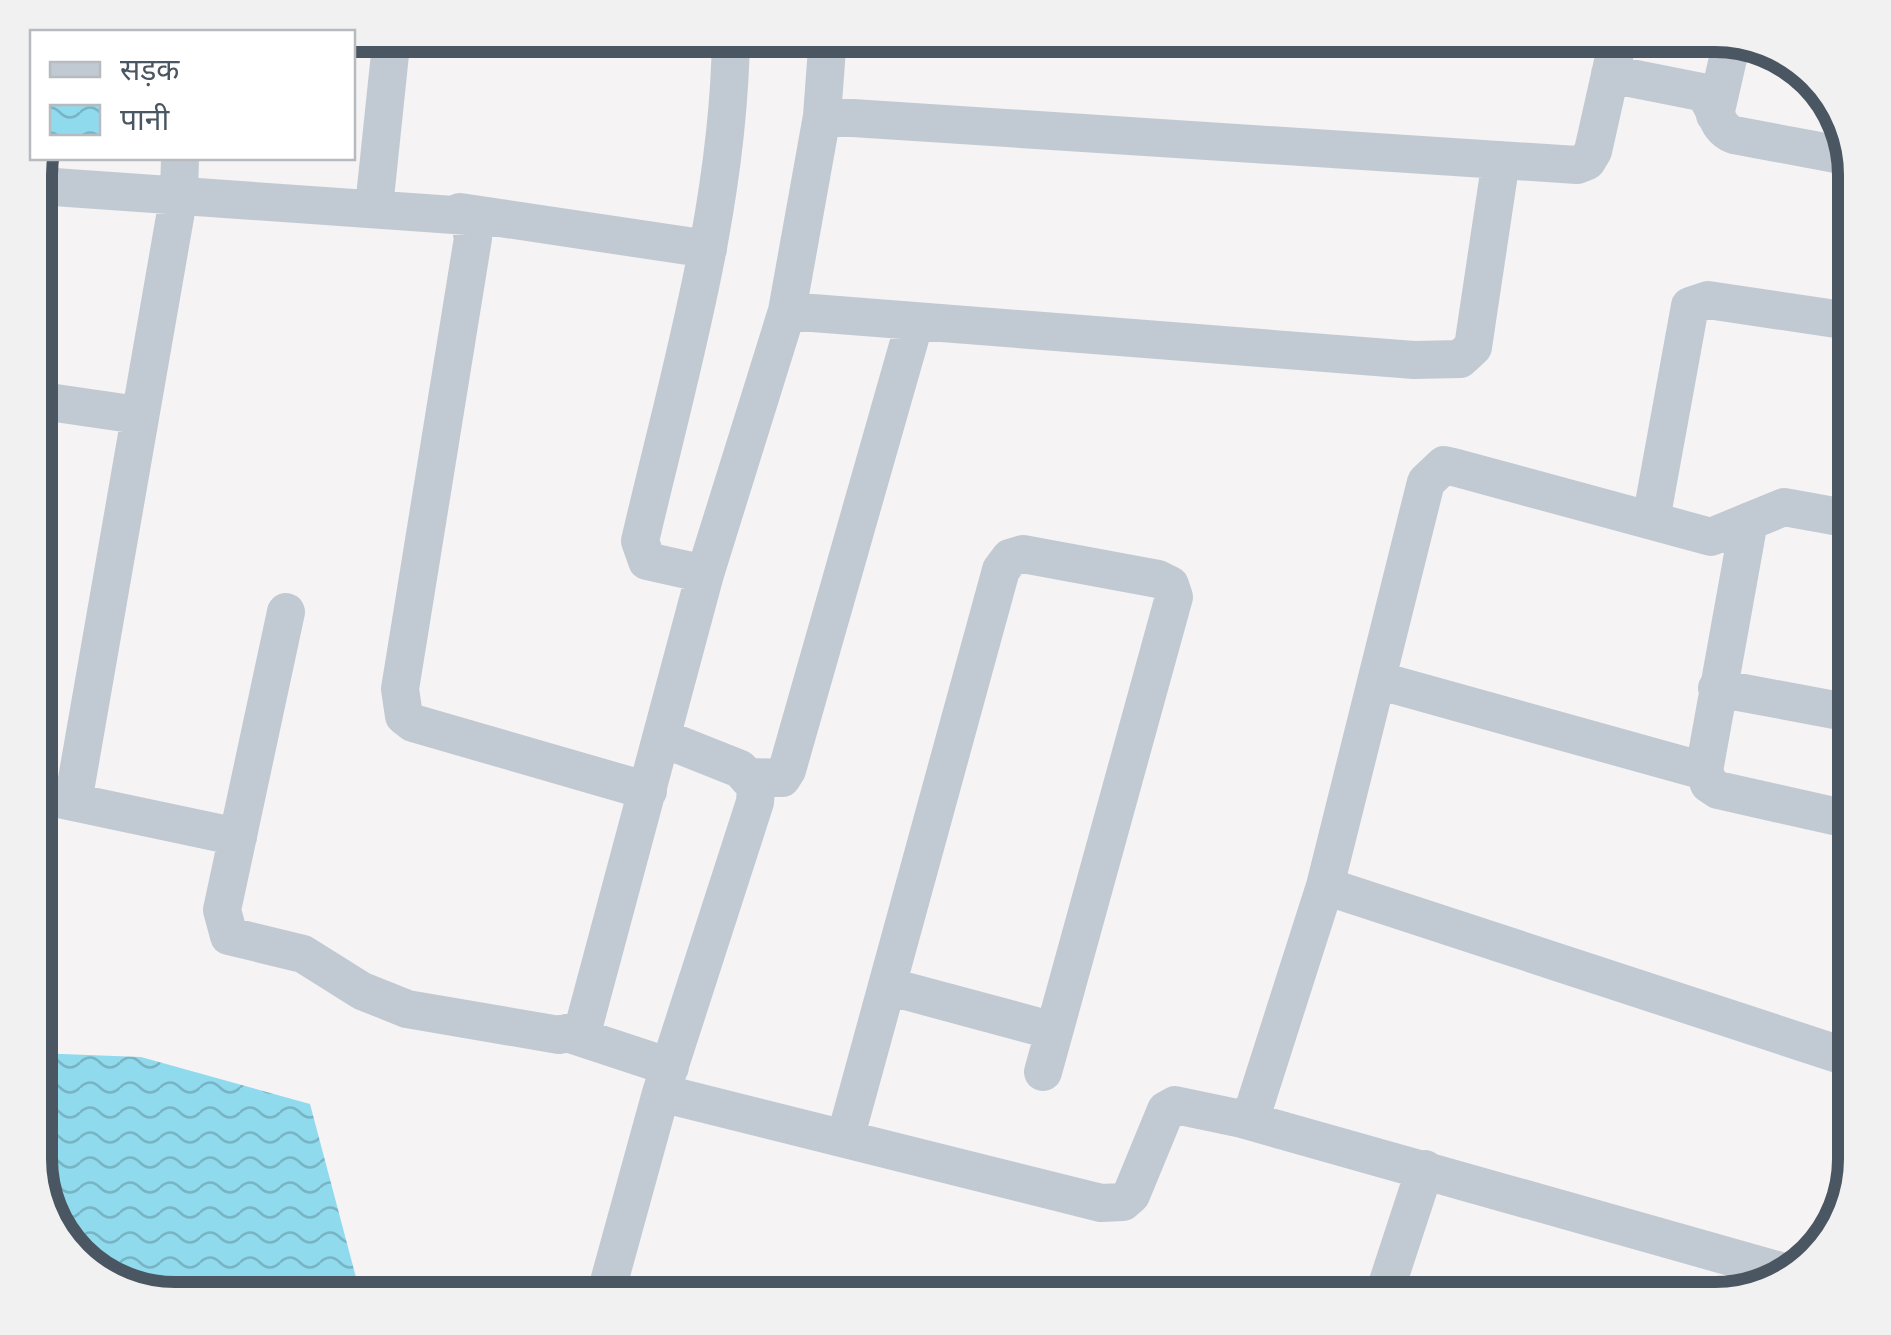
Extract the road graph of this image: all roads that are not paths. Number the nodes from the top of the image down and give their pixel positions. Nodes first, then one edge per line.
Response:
1 (390, 52) edge
2 (729, 52) edge
3 (827, 52) edge
4 (1615, 52) edge
5 (1729, 54) edge
6 (1610, 74) junction
7 (822, 116) junction
8 (1716, 116) junction
9 (1836, 154) edge
10 (1501, 160) junction
11 (179, 176) edge
12 (53, 185) edge
13 (374, 207) junction
14 (460, 212) junction
15 (708, 249) junction
16 (787, 311) junction
17 (1838, 319) edge
18 (915, 321) junction
19 (53, 403) edge
20 (138, 415) junction
21 (1838, 517) edge
22 (1651, 520) junction
23 (1750, 522) junction
24 (705, 574) junction
25 (286, 612) dead end
26 (1376, 680) junction
27 (1716, 688) junction
28 (1838, 711) edge
29 (662, 738) junction
30 (1704, 771) junction
31 (750, 777) junction
32 (648, 792) junction
33 (53, 798) edge
34 (73, 802) junction
35 (1838, 817) edge
36 (238, 837) junction
37 (1324, 886) junction
38 (887, 986) junction
39 (1054, 1031) junction
40 (574, 1035) junction
41 (1838, 1054) edge
42 (1043, 1072) dead end
43 (666, 1080) junction
44 (1242, 1119) junction
45 (845, 1139) junction
46 (1425, 1169) junction
47 (1772, 1268) edge
48 (609, 1282) edge
49 (1388, 1282) edge

1 - 13 street
2 - 15 street
3 - 7 street
4 - 6 street
5 - 8 street
6 - 8 street
6 - 10 street
7 - 10 street
7 - 16 street
8 - 9 street
10 - 18 street
11 - 12 street
11 - 13 street
11 - 20 street
13 - 14 street
14 - 15 street
14 - 32 street
15 - 24 street
16 - 18 street
16 - 24 street
17 - 22 street
18 - 31 street
19 - 20 street
20 - 34 street
21 - 23 street
22 - 23 street
22 - 26 street
23 - 27 street
24 - 29 street
25 - 36 street
26 - 30 street
26 - 37 street
27 - 28 street
27 - 30 street
29 - 31 street
29 - 32 street
30 - 35 street
31 - 43 street
32 - 40 street
33 - 34 street
34 - 36 street
36 - 40 street
37 - 41 street
37 - 44 street
38 - 39 street
38 - 39 street
38 - 45 street
39 - 42 street
40 - 43 street
43 - 45 street
43 - 48 street
44 - 45 street
44 - 46 street
46 - 47 street
46 - 49 street

